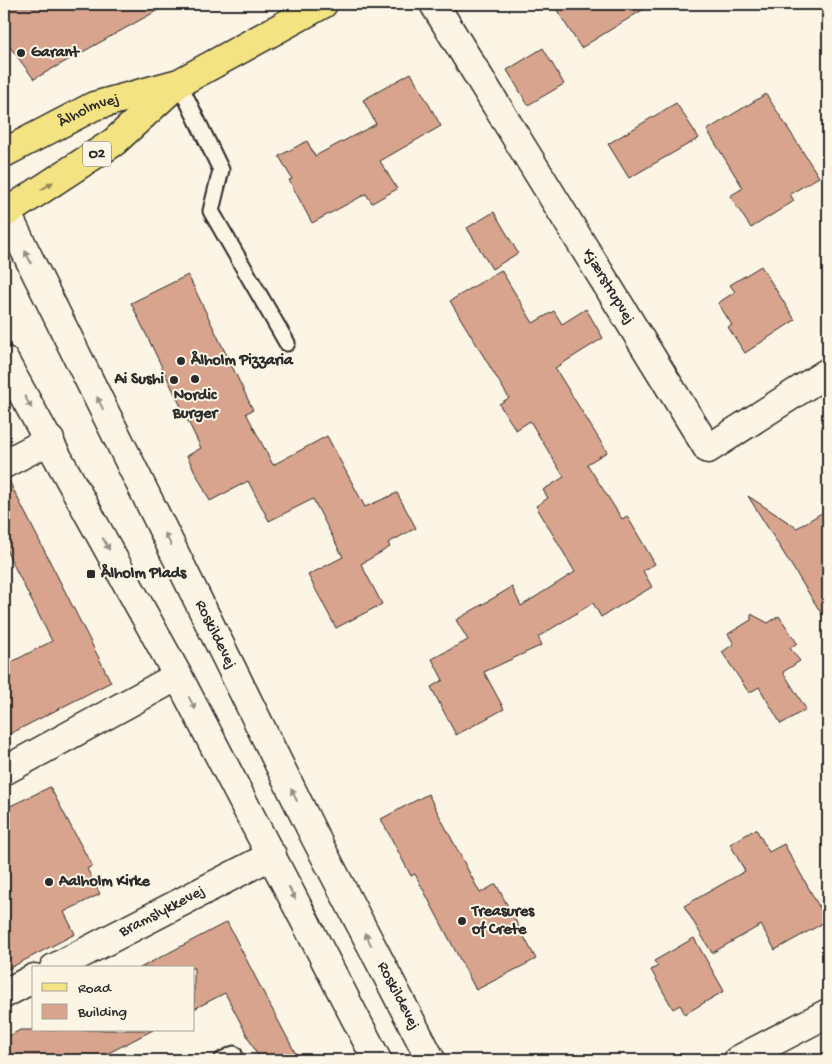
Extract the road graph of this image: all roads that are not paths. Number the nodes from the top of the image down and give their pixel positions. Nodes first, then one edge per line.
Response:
1 (323, 4) edge
2 (434, 4) edge
3 (179, 82) junction
4 (4, 153) edge
5 (5, 211) edge
6 (287, 343) dead end
7 (4, 360) edge
8 (828, 372) edge
9 (50, 440) junction
10 (4, 464) edge
11 (178, 676) junction
12 (4, 771) edge
13 (272, 855) junction
14 (58, 966) edge
15 (32, 979) edge
16 (4, 994) edge
17 (828, 1013) edge
18 (377, 1060) edge
19 (431, 1060) edge
20 (738, 1060) edge

1 - 3 main road, Ålholmvej / O2
2 - 8 street, Kjærstrupvej
3 - 4 main road, Ålholmvej / O2
5 -> 3 main road, Ålholmvej / O2
3 - 6 lane
19 -> 5 street, Roskildevej
7 -> 9 street
9 - 10 street
9 -> 11 street
11 - 12 street
11 -> 13 street
13 - 14 street, Bramslykkevej
13 -> 18 street
15 - 16 street
17 - 20 street

